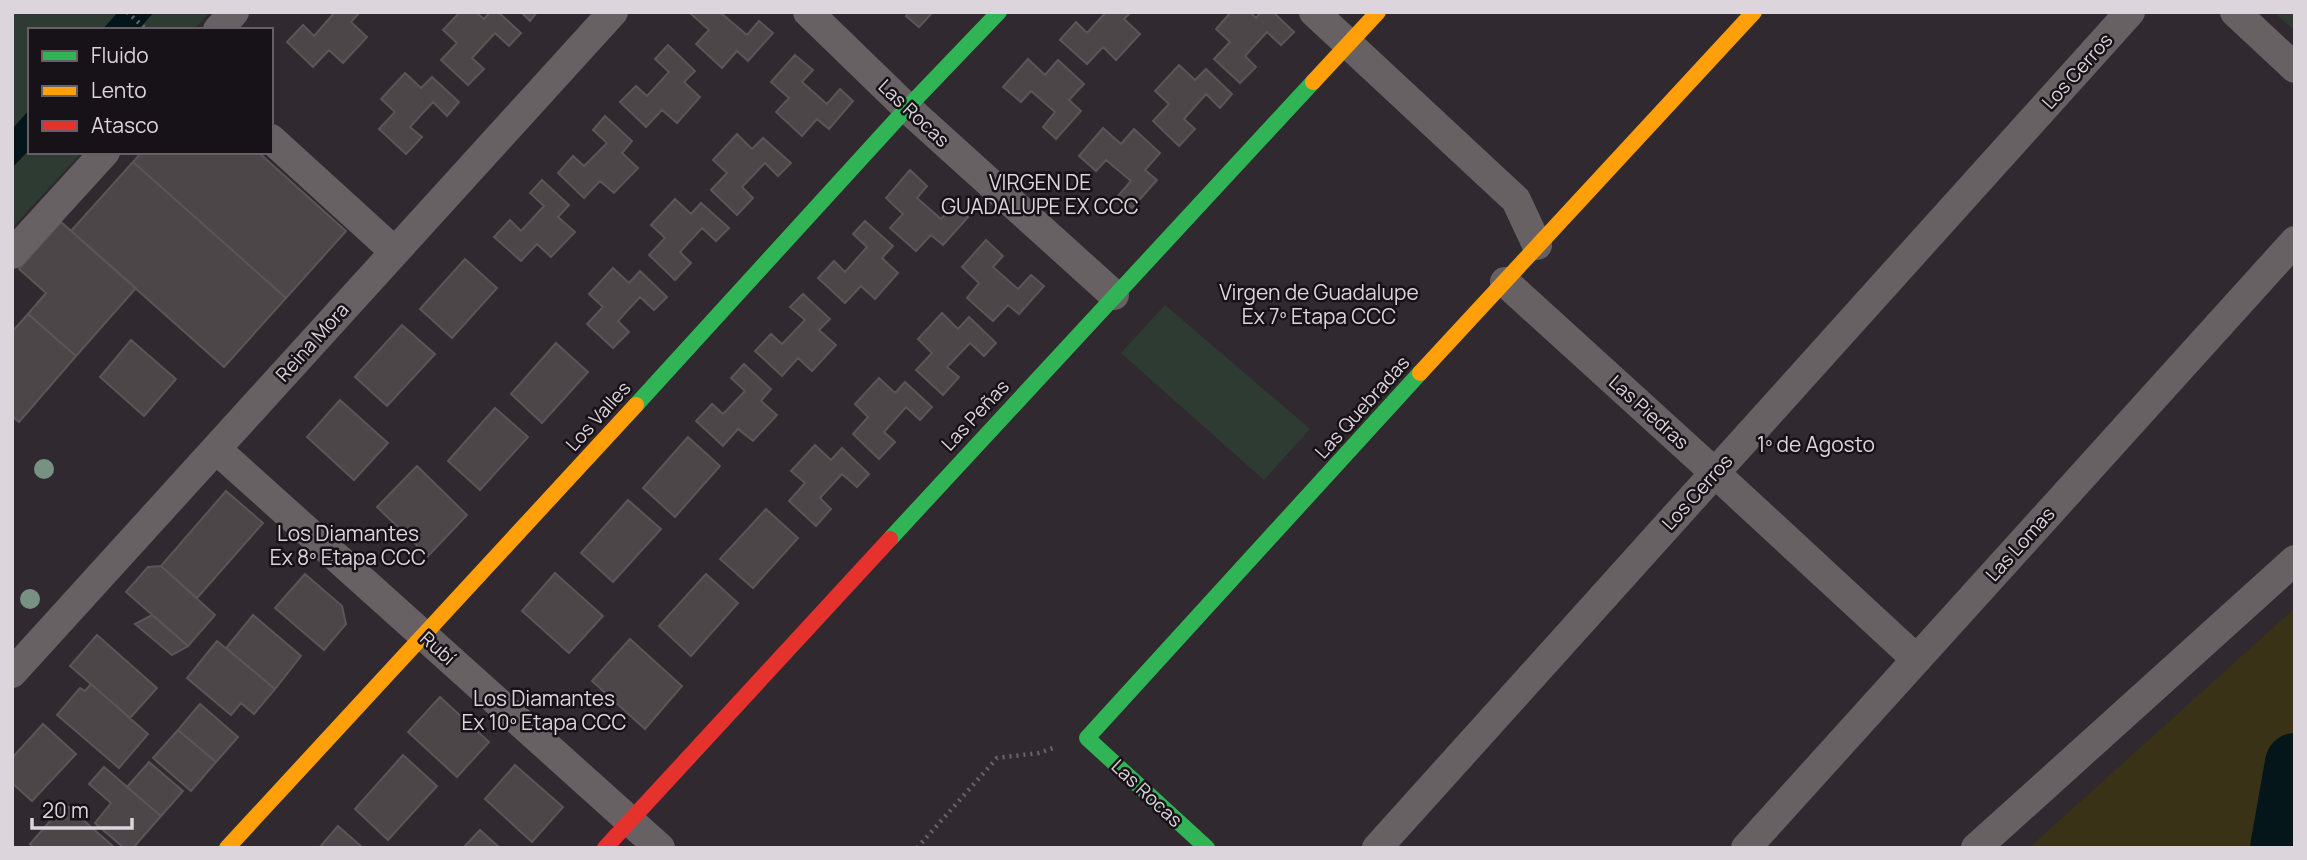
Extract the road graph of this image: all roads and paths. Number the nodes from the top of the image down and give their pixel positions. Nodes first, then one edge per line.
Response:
1 (127, 12) edge
2 (234, 12) edge
3 (613, 12) edge
4 (808, 12) edge
5 (999, 12) edge
6 (1314, 12) edge
7 (1378, 12) edge
8 (1754, 12) edge
9 (2130, 12) edge
10 (2235, 12) edge
11 (145, 28) edge
12 (220, 28) edge
13 (1349, 44) junction
14 (2295, 68) edge
15 (907, 108) junction
16 (273, 141) edge
17 (103, 154) edge
18 (2295, 241) edge
19 (1537, 245) junction
20 (394, 251) junction
21 (12, 254) edge
22 (1505, 282) junction
23 (1114, 295) junction
24 (216, 449) junction
25 (1715, 472) junction
26 (2295, 560) edge
27 (425, 636) junction
28 (1915, 658) junction
29 (12, 673) edge
30 (1087, 738) junction
31 (629, 821) junction
32 (227, 848) edge
33 (605, 848) edge
34 (660, 848) edge
35 (917, 848) edge
36 (1207, 848) edge
37 (1377, 848) edge
38 (1746, 848) edge
39 (1976, 848) edge

1 - 11 path
2 - 12 street
3 - 20 street, Reina Mora
4 - 15 street, Las Rocas
5 - 15 street, Los Valles
6 - 13 street
7 - 13 street, Las Peñas
8 - 19 street, Las Quebradas
9 - 25 street, Los Cerros
10 - 14 street
13 - 19 street
13 - 23 street, Las Peñas
15 - 23 street, Las Rocas
15 - 27 street, Los Valles
16 - 20 street
17 - 21 street
18 - 28 street, Las Lomas
19 - 22 street, Las Quebradas
20 - 24 street, Reina Mora
22 - 25 street, Las Piedras
22 - 30 street, Las Quebradas
23 - 31 street, Las Peñas
24 - 27 street, Rubí
24 - 29 street, Reina Mora
25 - 28 street, Las Piedras
25 - 37 street, Los Cerros
26 - 39 street
27 - 31 street, Rubí
27 - 32 street, Los Valles
28 - 38 street, Las Lomas
30 - 35 path
30 - 36 street, Las Rocas
31 - 33 street, Las Peñas
31 - 34 street, Rubí

